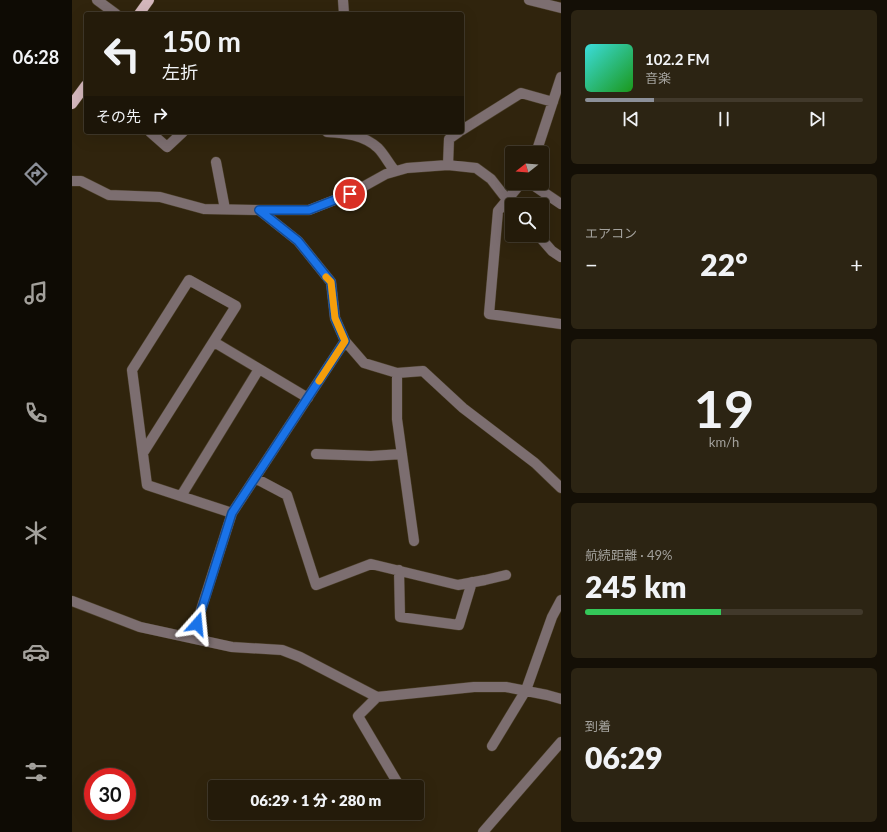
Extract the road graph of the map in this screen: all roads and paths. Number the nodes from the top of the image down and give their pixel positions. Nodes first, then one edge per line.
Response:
1 (97, 0) edge
2 (149, 0) edge
3 (344, 0) edge
4 (530, 0) edge
5 (561, 8) edge
6 (113, 12) edge
7 (140, 12) edge
8 (344, 12) edge
9 (561, 77) edge
10 (84, 88) edge
11 (553, 102) junction
12 (72, 104) edge
13 (464, 129) edge
14 (152, 134) edge
15 (181, 134) edge
16 (348, 134) edge
17 (456, 134) edge
18 (538, 146) edge
19 (216, 162) dead end
20 (448, 165) junction
21 (395, 171) junction
22 (72, 181) edge
23 (540, 190) edge
24 (505, 198) edge
25 (561, 204) edge
26 (505, 206) edge
27 (225, 209) junction
28 (259, 210) junction
29 (544, 242) edge
30 (561, 257) edge
31 (561, 324) edge
32 (345, 341) junction
33 (214, 342) junction
34 (259, 369) junction
35 (397, 374) junction
36 (308, 398) junction
37 (143, 453) junction
38 (316, 454) dead end
39 (402, 454) junction
40 (255, 478) junction
41 (561, 488) edge
42 (180, 496) junction
43 (232, 513) junction
44 (414, 541) dead end
45 (399, 570) junction
46 (506, 575) dead end
47 (472, 582) junction
48 (561, 600) edge
49 (73, 605) edge
50 (192, 638) junction
51 (526, 690) junction
52 (377, 697) junction
53 (561, 699) edge
54 (561, 742) edge
55 (492, 746) dead end
56 (396, 780) edge
57 (483, 832) edge

1 - 6 street
2 - 7 main road
3 - 8 street
4 - 5 street
9 - 11 street
10 - 12 main road
11 - 13 street
11 - 18 street
14 - 15 street
16 - 21 street
17 - 20 street
19 - 27 street
20 - 21 street
20 - 24 street
21 - 28 street
22 - 27 street
23 - 25 street
26 - 31 street
27 - 28 street
28 - 32 street
29 - 30 street
32 - 35 street
32 - 36 street
33 - 34 street
33 - 37 street
33 - 37 street
34 - 36 street
34 - 42 street
35 - 39 street
35 - 41 street
36 - 40 street
37 - 42 street
38 - 39 street
39 - 44 street
40 - 43 street
40 - 45 street
42 - 43 street
43 - 50 street
45 - 47 street
45 - 47 street
46 - 47 street
48 - 51 street
49 - 50 street
50 - 52 street
51 - 52 street
51 - 53 street
51 - 55 street
52 - 56 street
54 - 57 street

